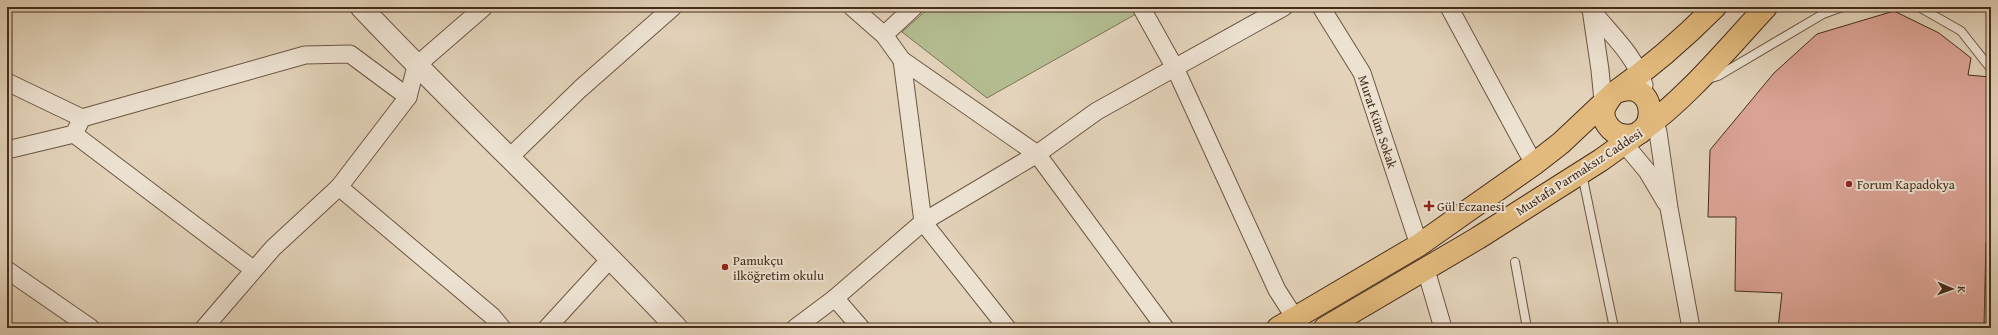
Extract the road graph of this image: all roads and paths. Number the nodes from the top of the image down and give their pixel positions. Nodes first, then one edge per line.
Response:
1 (361, 7) edge
2 (484, 7) edge
3 (673, 7) edge
4 (852, 7) edge
5 (914, 7) edge
6 (1141, 7) edge
7 (1284, 7) edge
8 (1321, 7) edge
9 (1449, 7) edge
10 (1715, 7) edge
11 (1766, 7) edge
12 (1842, 7) edge
13 (1919, 7) edge
14 (1590, 8) edge
15 (884, 35) junction
16 (902, 60) junction
17 (416, 66) junction
18 (1175, 68) junction
19 (1991, 70) edge
20 (1641, 74) junction
21 (7, 82) edge
22 (1695, 82) junction
23 (408, 97) junction
24 (82, 118) junction
25 (1625, 118) junction
26 (74, 134) junction
27 (7, 150) edge
28 (1037, 154) junction
29 (509, 158) junction
30 (1534, 164) junction
31 (1581, 172) junction
32 (339, 186) junction
33 (1669, 208) junction
34 (923, 222) junction
35 (1991, 243) edge
36 (1419, 245) junction
37 (611, 258) junction
38 (1515, 262) dead end
39 (7, 270) edge
40 (254, 270) junction
41 (1426, 270) junction
42 (835, 298) junction
43 (1287, 323) edge
44 (492, 324) edge
45 (90, 328) edge
46 (204, 328) edge
47 (547, 328) edge
48 (677, 328) edge
49 (795, 328) edge
50 (861, 328) edge
51 (1007, 328) edge
52 (1165, 328) edge
53 (1325, 328) edge
54 (1443, 328) edge
55 (1527, 328) edge
56 (1614, 328) edge
57 (1691, 328) edge
58 (1989, 328) edge

1 - 17 street
2 - 17 street
3 - 29 street
4 - 15 street
5 - 15 street
6 - 18 street
7 - 18 street
8 - 36 street, Murat Küm Sokak
9 - 30 street
10 - 20 main road
11 - 22 main road, Mustafa Parmaksız Caddesi
12 - 22 lane
13 - 19 lane
14 - 20 street
14 - 25 street
15 - 16 street
16 - 28 street
16 - 34 street
17 - 23 street
17 - 29 street
18 - 28 street
18 - 43 street
20 - 25 main road
20 - 25 street
21 - 24 street
22 - 25 main road, Mustafa Parmaksız Caddesi
23 - 24 street
23 - 32 street
24 - 26 street
25 - 30 main road, Mustafa Parmaksız Caddesi
25 - 31 main road, Mustafa Parmaksız Caddesi
25 - 33 street
25 - 33 street
26 - 27 street
26 - 40 street
28 - 34 street
28 - 52 street
29 - 37 street
30 - 36 main road, Mustafa Parmaksız Caddesi
31 - 41 main road, Mustafa Parmaksız Caddesi
31 - 56 lane
32 - 40 street
32 - 44 street
33 - 57 street
34 - 42 street
34 - 51 street
35 - 58 lane
36 - 43 main road, Mustafa Parmaksız Caddesi
37 - 47 street
37 - 48 street
38 - 55 lane
39 - 45 street
40 - 46 street
41 - 53 main road, Mustafa Parmaksız Caddesi
41 - 54 street
42 - 49 street
42 - 50 street

